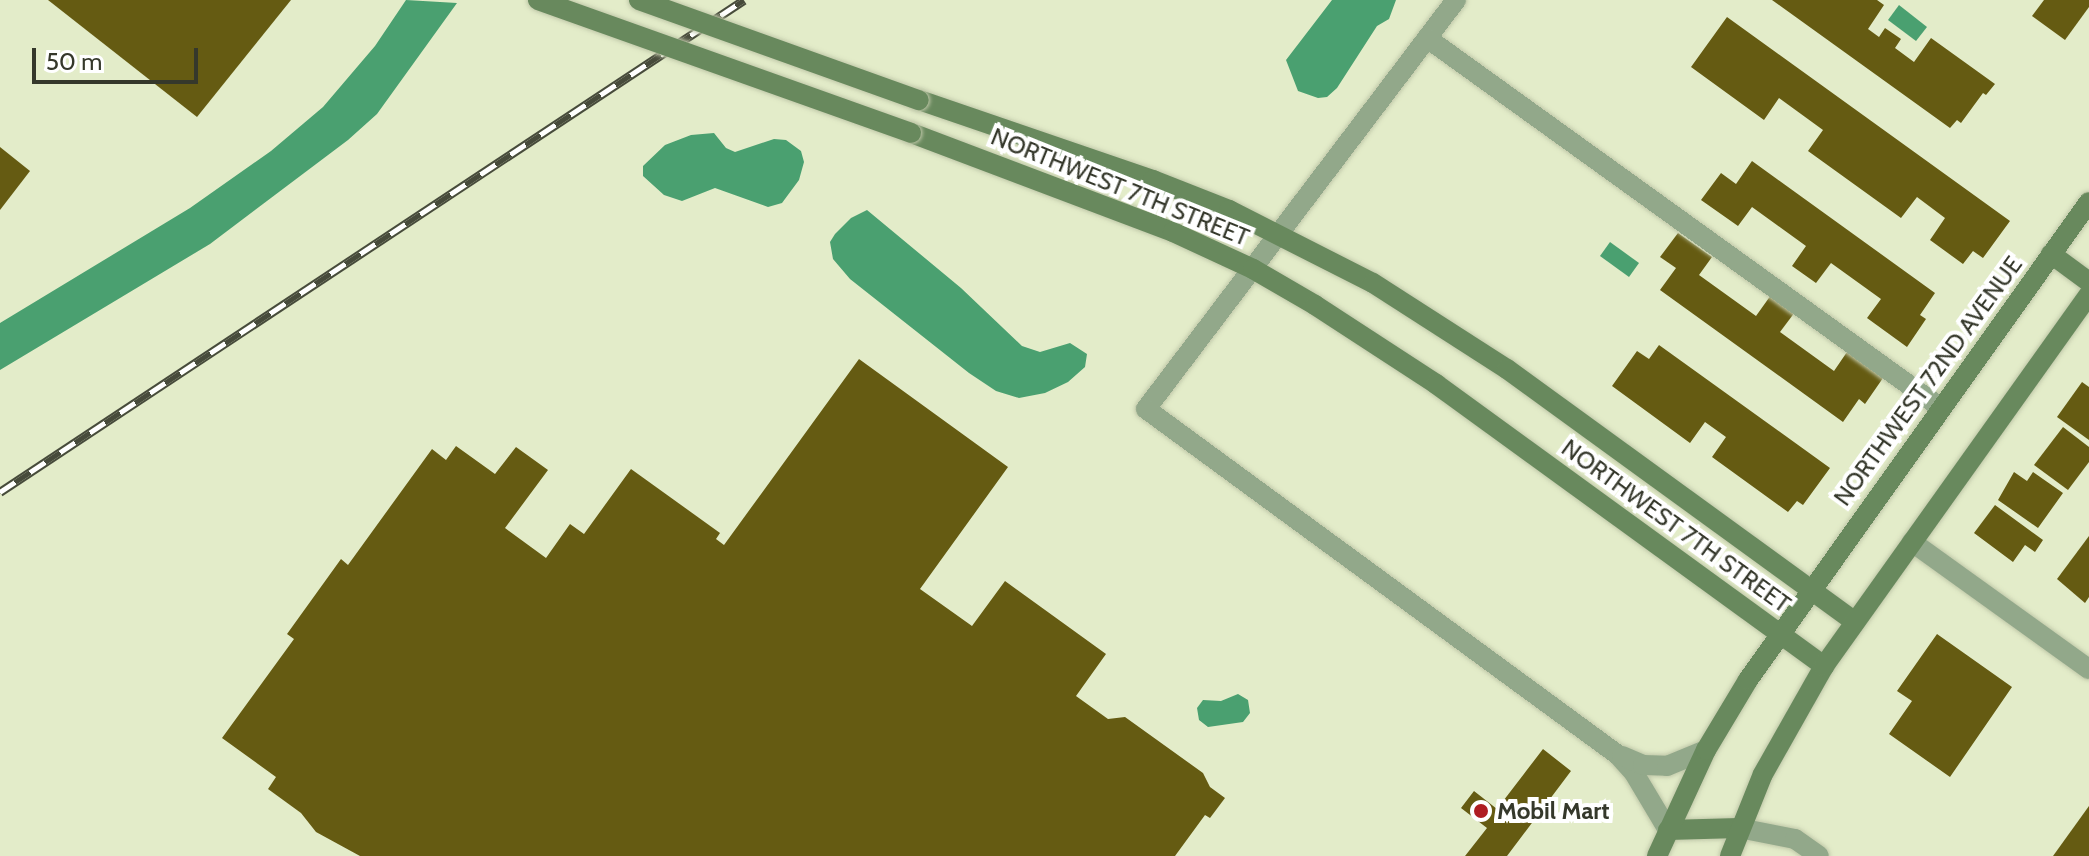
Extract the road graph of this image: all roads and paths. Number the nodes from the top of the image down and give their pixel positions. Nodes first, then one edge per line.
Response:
1 (538, 0) edge
2 (639, 0) edge
3 (1456, 0) edge
4 (1427, 38) junction
5 (2089, 202) edge
6 (1280, 234) junction
7 (2051, 254) junction
8 (1253, 269) junction
9 (2089, 282) edge
10 (2089, 295) edge
11 (1941, 408) junction
12 (1912, 542) junction
13 (1810, 590) junction
14 (1855, 622) junction
15 (1780, 633) junction
16 (1824, 666) junction
17 (2089, 669) edge
18 (1706, 750) junction
19 (1618, 755) junction
20 (1739, 828) junction
21 (1668, 830) junction
22 (1657, 856) edge
23 (1730, 856) edge
24 (1819, 856) edge

1 - 8 main road, NORTHWEST 7TH STREET, bridge
2 - 6 main road, NORTHWEST 7TH STREET, bridge
3 - 4 street
4 - 6 street
4 - 11 street
5 - 7 main road, NORTHWEST 72ND AVENUE
6 - 8 street
6 - 13 main road, NORTHWEST 7TH STREET
7 - 9 main road
7 - 11 main road, NORTHWEST 72ND AVENUE
8 - 15 main road, NORTHWEST 7TH STREET
8 - 19 street
10 - 12 main road
11 - 13 main road, NORTHWEST 72ND AVENUE
12 - 14 main road
12 - 17 street
13 - 14 main road, NORTHWEST 7TH STREET
13 - 15 main road, NORTHWEST 72ND AVENUE
14 - 16 main road
15 - 16 main road, NORTHWEST 7TH STREET
15 - 18 main road, NORTHWEST 72ND AVENUE
16 - 20 main road
18 - 19 street
18 - 21 main road, NORTHWEST 72ND AVENUE
19 - 21 street
20 - 21 main road
20 - 23 main road
20 - 24 street
21 - 22 main road, NORTHWEST 72ND AVENUE

